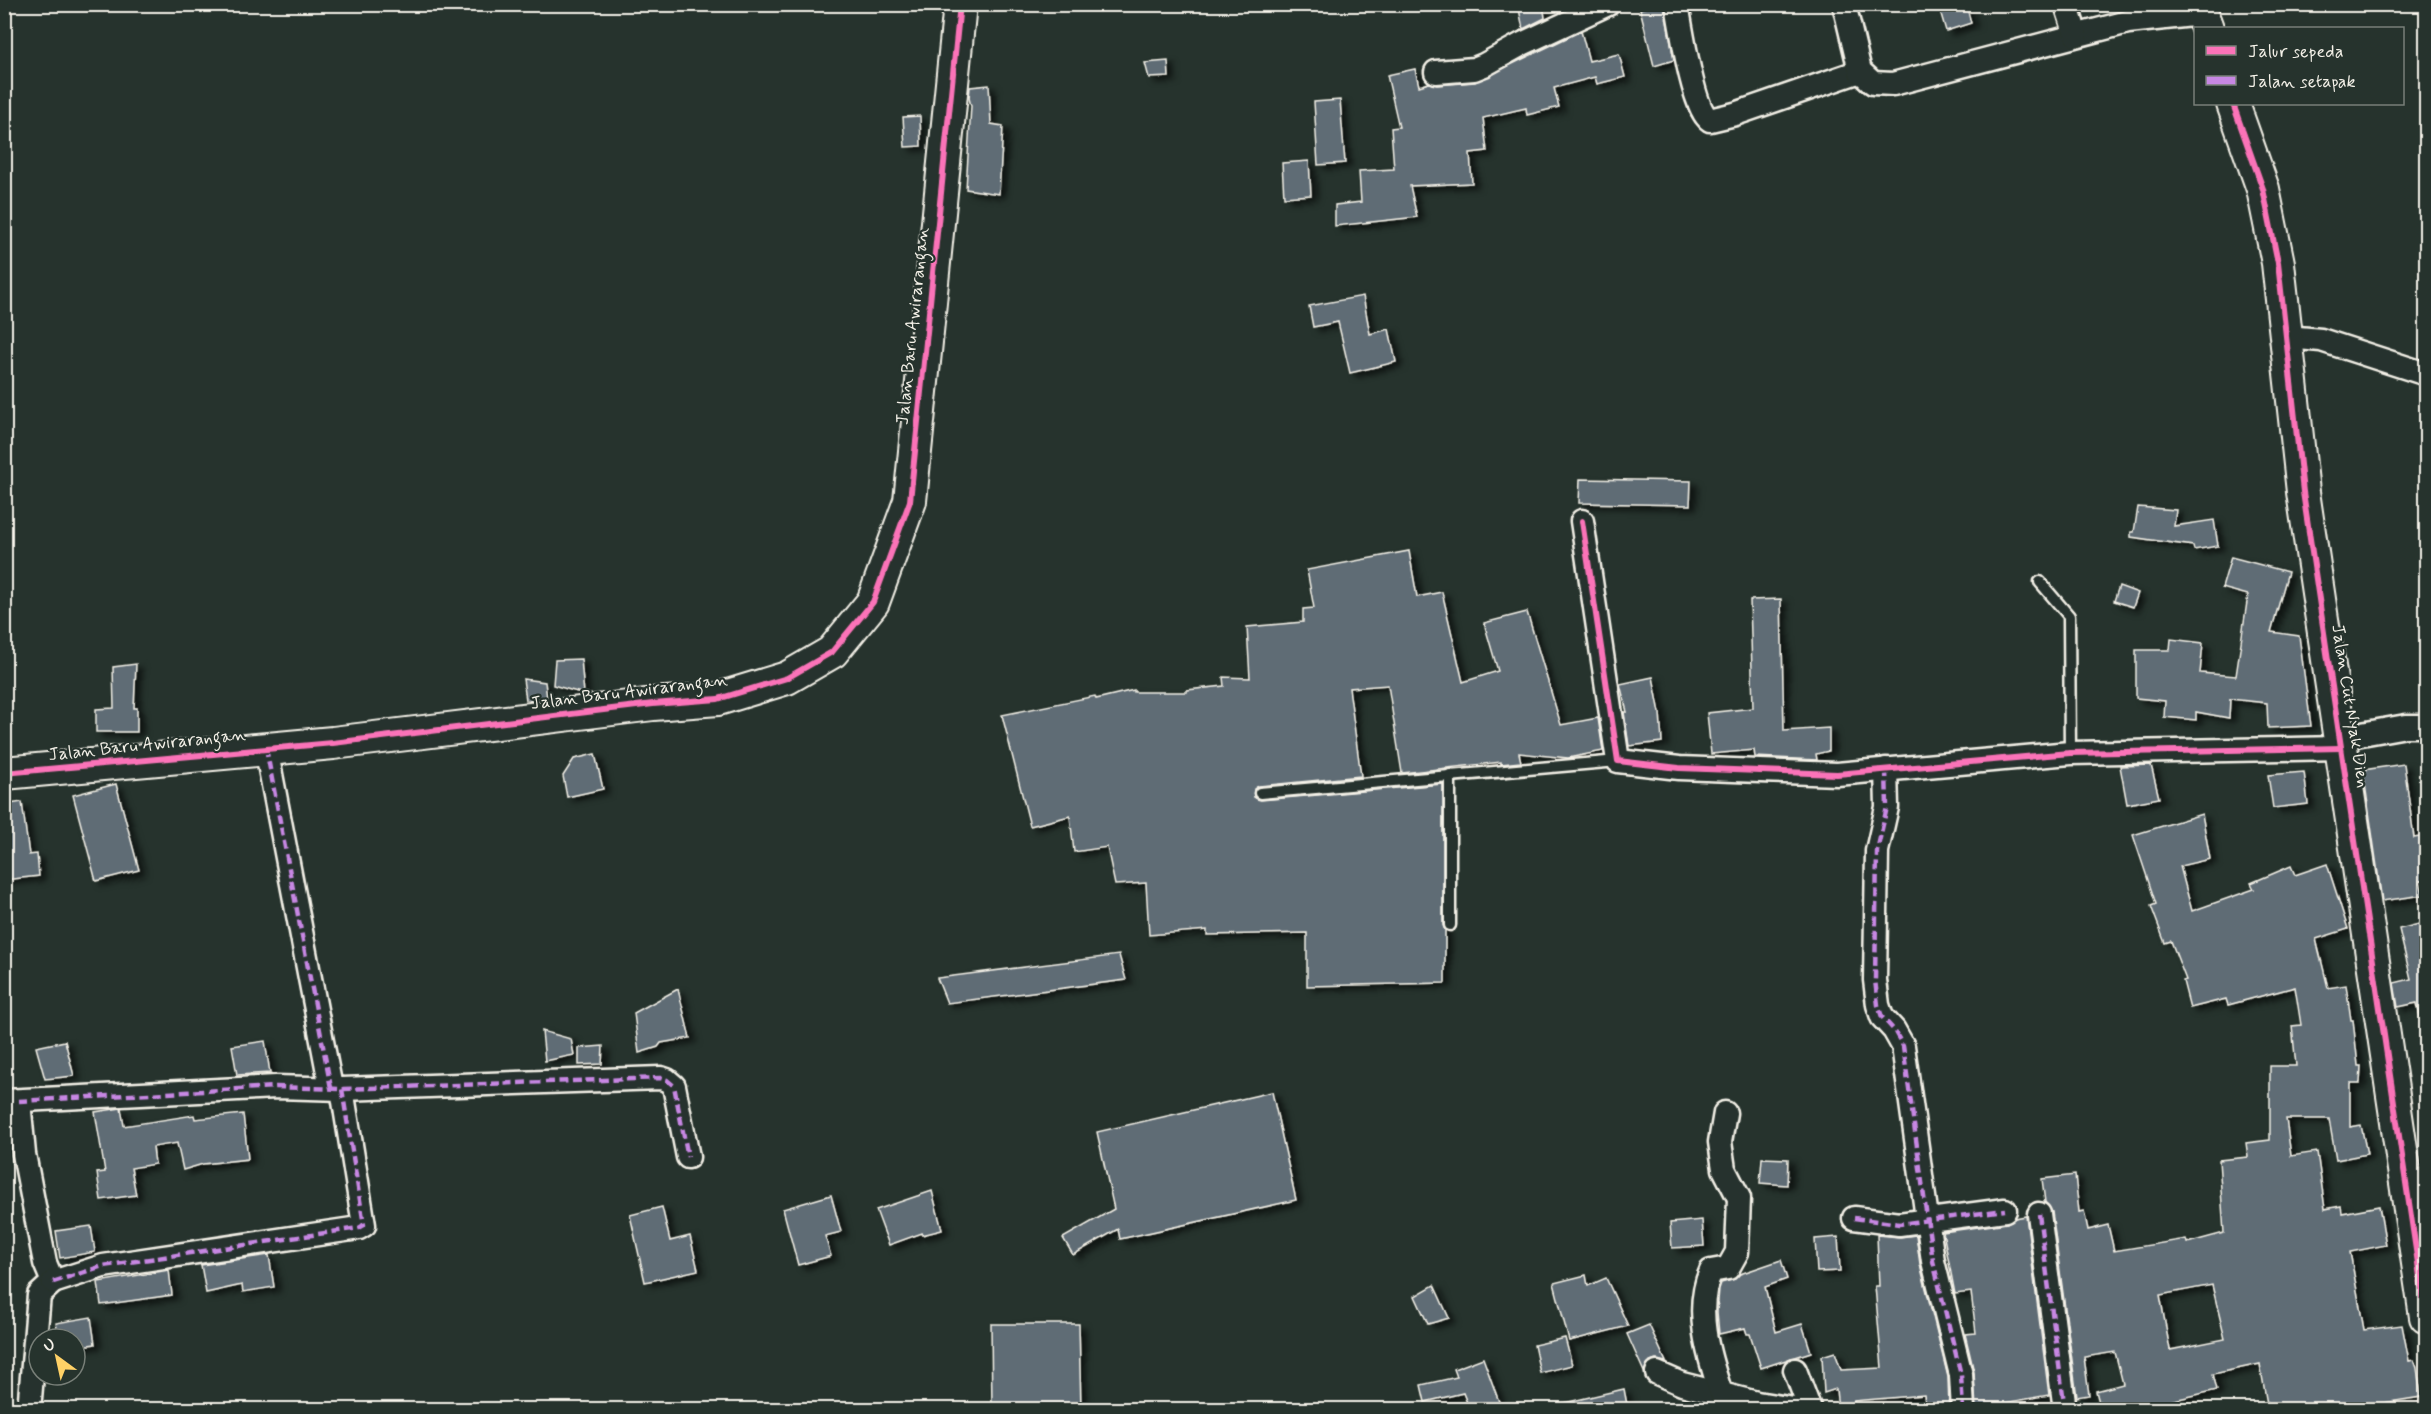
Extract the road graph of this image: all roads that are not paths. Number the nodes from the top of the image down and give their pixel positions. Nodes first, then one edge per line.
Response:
1 (960, 4) edge
2 (1608, 4) edge
3 (1677, 4) edge
4 (1844, 4) edge
5 (2066, 4) edge
6 (2202, 16) edge
7 (2076, 35) junction
8 (1860, 71) junction
9 (1436, 72) dead end
10 (2233, 105) edge
11 (2287, 351) junction
12 (2427, 374) edge
13 (1582, 521) dead end
14 (2040, 582) dead end
15 (2427, 726) edge
16 (2340, 743) junction
17 (266, 748) junction
18 (2070, 753) junction
19 (1618, 761) junction
20 (1886, 769) junction
21 (4, 773) edge
22 (1450, 775) junction
23 (1260, 793) dead end
24 (1450, 925) dead end
25 (337, 1088) junction
26 (12, 1101) edge
27 (1725, 1113) dead end
28 (688, 1157) dead end
29 (2006, 1210) dead end
30 (2039, 1214) dead end
31 (1854, 1218) dead end
32 (1927, 1220) junction
33 (53, 1282) junction
34 (2427, 1317) edge
35 (1796, 1370) dead end
36 (1657, 1373) dead end
37 (1721, 1392) junction
38 (29, 1410) edge
39 (1800, 1410) edge
40 (1810, 1410) edge
41 (1963, 1410) edge
42 (2065, 1410) edge

1 - 17 street, Jalan Baru Awirarangan
2 - 9 street
3 - 8 street
4 - 8 street
5 - 7 street
6 - 7 street
7 - 8 street
10 - 11 street, Jalan Cut Nyak Dien
11 - 12 street
11 - 16 street, Jalan Cut Nyak Dien
13 - 19 street
14 - 18 lane
15 - 16 street
16 - 18 street
16 - 34 street, Jalan Cut Nyak Dien
17 - 21 street, Jalan Baru Awirarangan
17 - 25 street
18 - 20 street
19 - 20 street
19 - 22 lane
20 - 32 street
22 - 23 lane
22 - 24 lane
25 - 26 street
25 - 28 street
25 - 33 street
26 - 33 street
27 - 37 street
29 - 32 street
30 - 42 street
31 - 32 street
32 - 41 street
33 - 38 street
35 - 40 street
36 - 37 street
37 - 39 street

